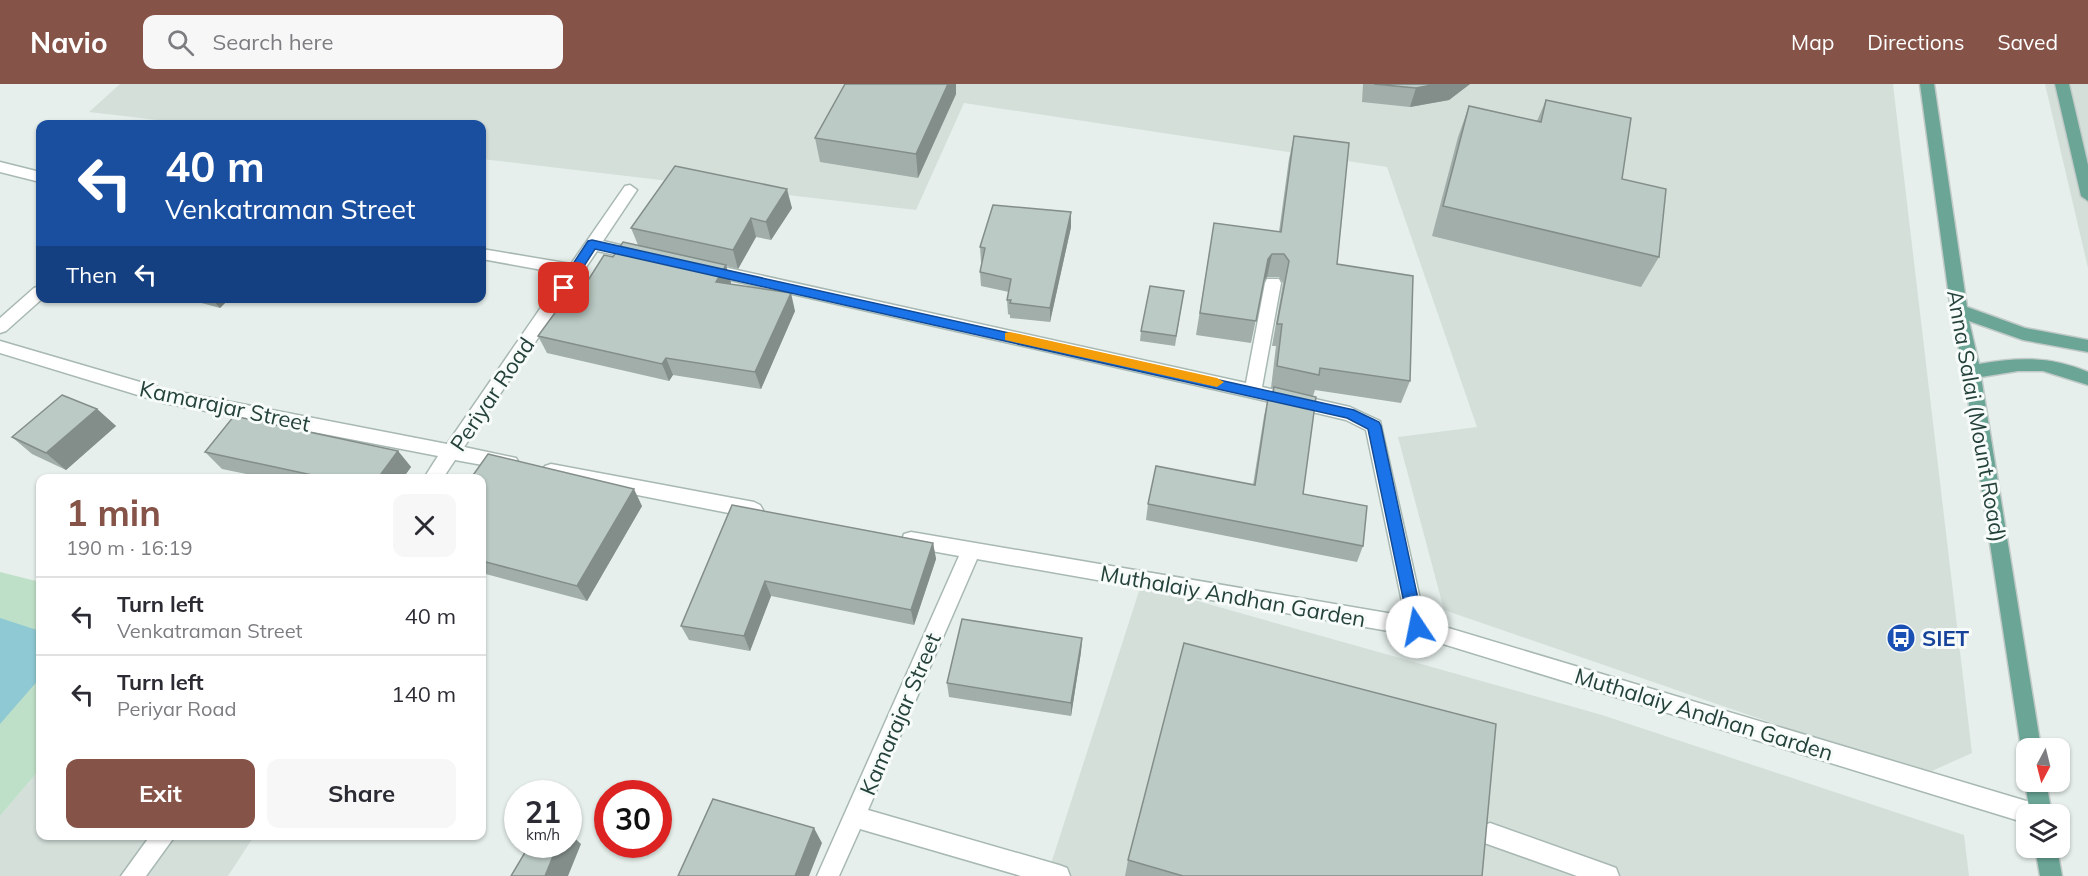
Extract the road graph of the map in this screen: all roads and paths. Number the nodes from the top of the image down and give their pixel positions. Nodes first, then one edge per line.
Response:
1 (1928, 84) edge
2 (2062, 84) edge
3 (0, 167) edge
4 (36, 176) edge
5 (630, 190) dead end
6 (2088, 196) edge
7 (592, 244) junction
8 (486, 255) edge
9 (662, 259) edge
10 (685, 264) edge
11 (576, 270) junction
12 (1273, 283) dead end
13 (36, 296) edge
14 (1959, 311) junction
15 (0, 327) edge
16 (2088, 346) edge
17 (0, 347) edge
18 (1972, 372) junction
19 (2088, 379) edge
20 (1253, 391) junction
21 (453, 452) junction
22 (436, 474) edge
23 (771, 513) edge
24 (888, 536) edge
25 (971, 551) junction
26 (1417, 627) junction
27 (2029, 738) edge
28 (2016, 809) edge
29 (856, 817) junction
30 (1490, 834) edge
31 (161, 840) edge
32 (2048, 858) edge
33 (132, 876) edge
34 (828, 876) edge
35 (1059, 876) edge
36 (1608, 876) edge
37 (2051, 876) edge

1 - 14 main road, Anna Salai (Mount Road)
2 - 6 main road
3 - 4 street
5 - 7 street, Periyar Road
7 - 9 street
7 - 11 street, Periyar Road
8 - 11 street
10 - 20 street
11 - 21 street, Periyar Road
12 - 20 street
13 - 15 street
14 - 16 main road
14 - 18 main road, Anna Salai (Mount Road)
17 - 21 street, Kamarajar Street
18 - 19 main road
18 - 27 main road, Anna Salai (Mount Road)
20 - 26 street
21 - 22 street, Periyar Road
21 - 23 street
24 - 25 street, Muthalaiy Andhan Garden
25 - 26 street, Muthalaiy Andhan Garden
25 - 29 street, Kamarajar Street
26 - 28 street, Muthalaiy Andhan Garden
29 - 34 street, Kamarajar Street
29 - 35 street
30 - 36 street
31 - 33 street
32 - 37 main road

